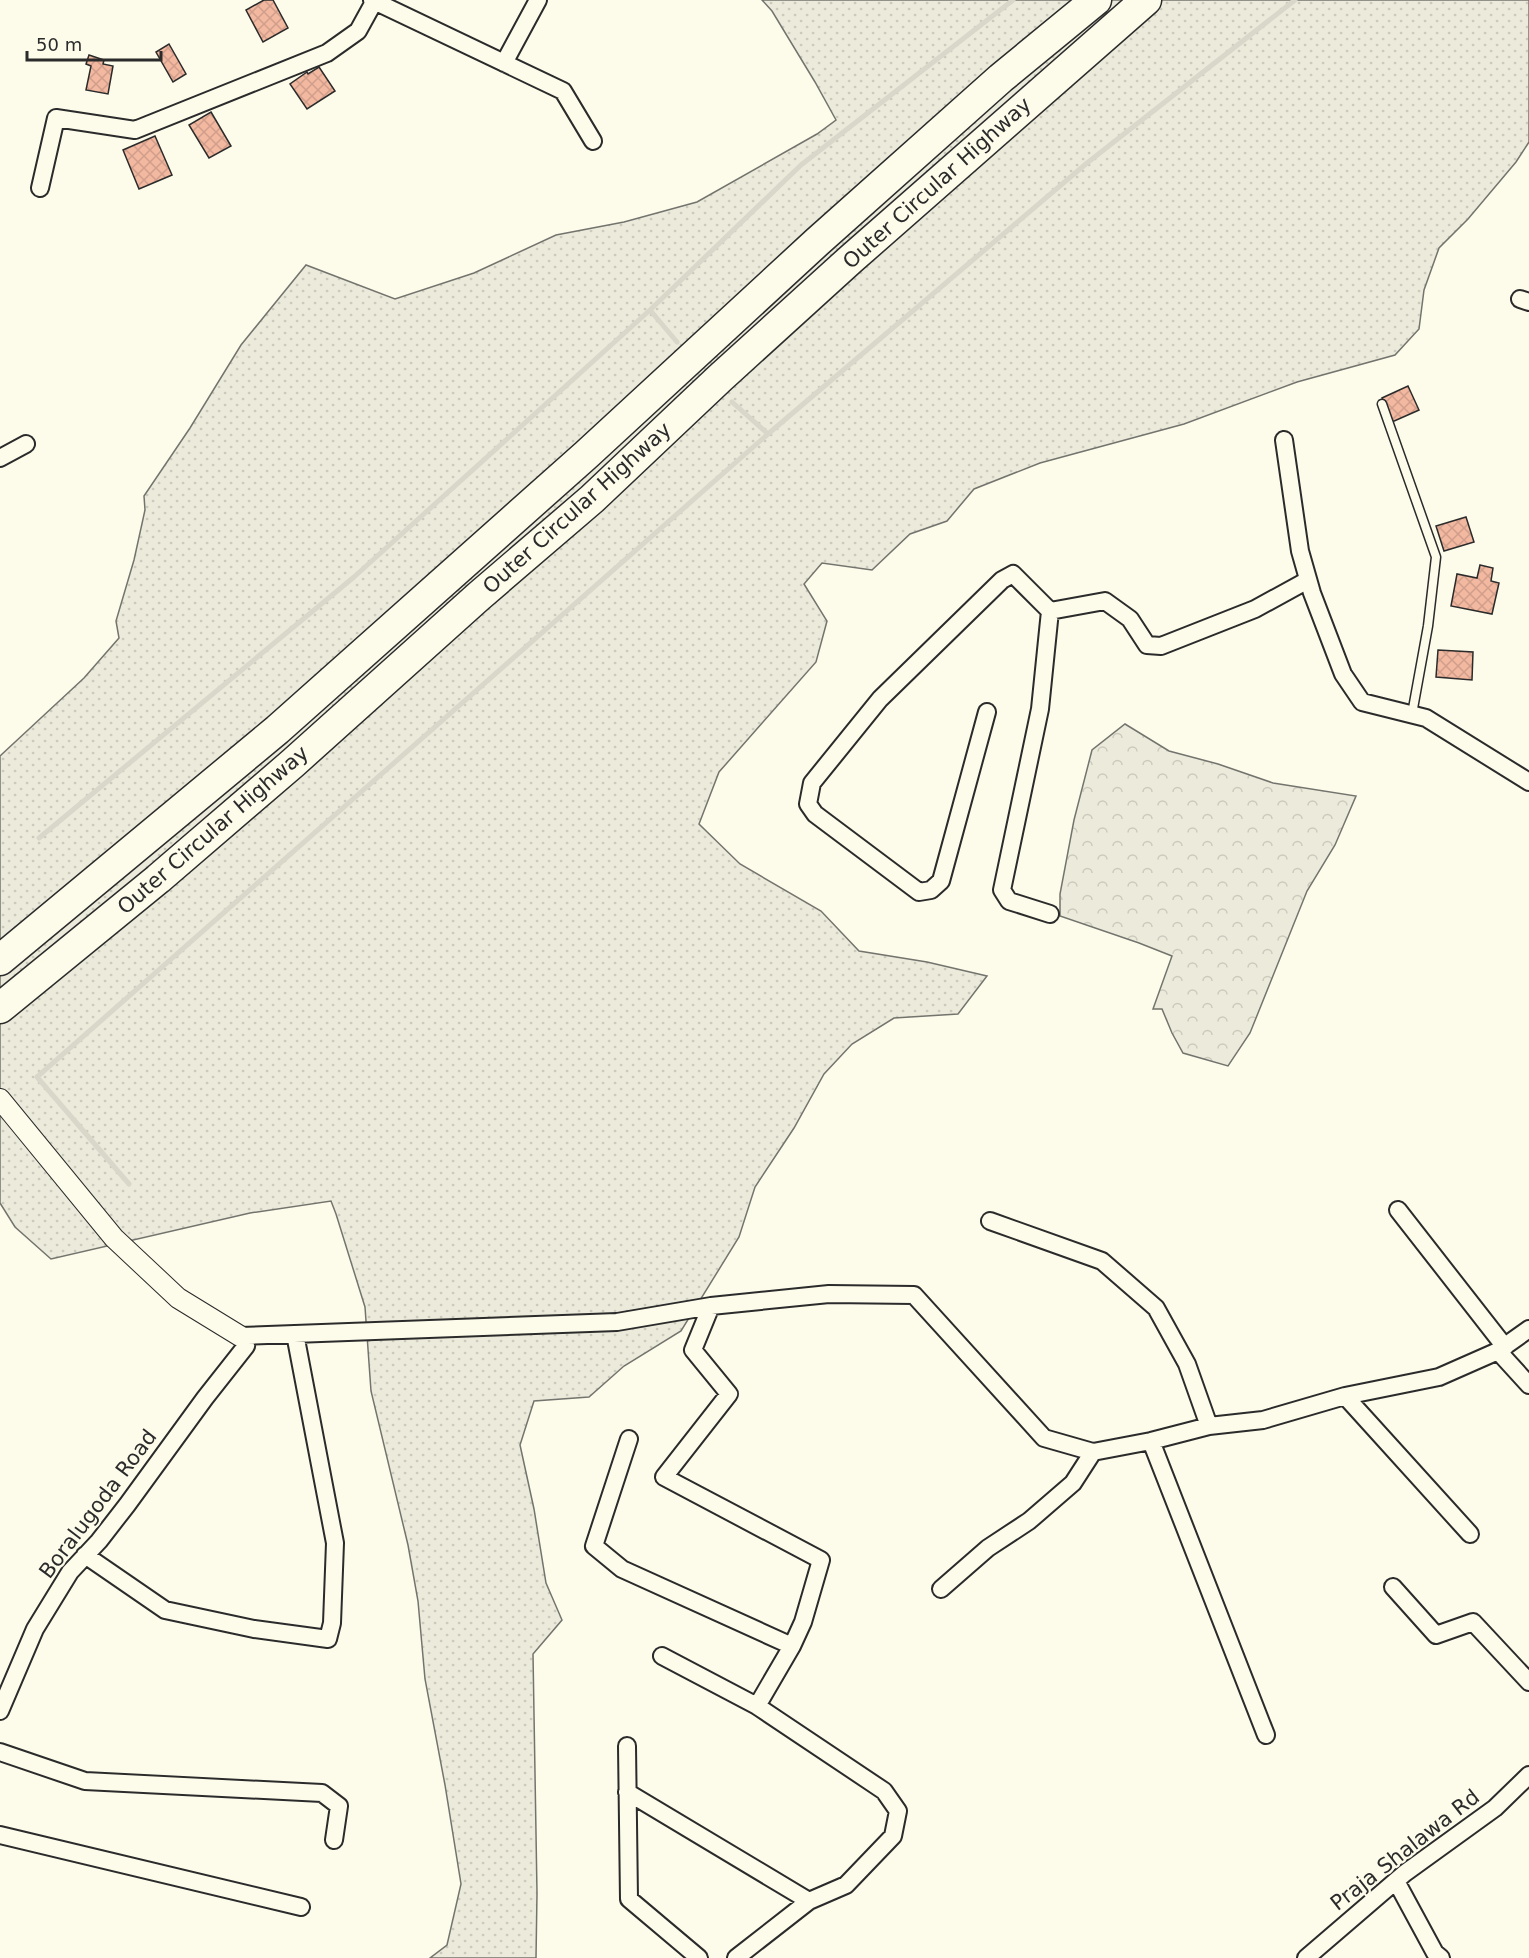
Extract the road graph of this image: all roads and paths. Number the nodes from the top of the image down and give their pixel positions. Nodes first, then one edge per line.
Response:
1 (538, 0) edge
2 (1096, 0) edge
3 (1146, 0) edge
4 (373, 1) edge
5 (504, 63) junction
6 (593, 141) dead end
7 (40, 188) dead end
8 (1382, 404) dead end
9 (1284, 440) dead end
10 (26, 444) dead end
11 (0, 458) edge
12 (1308, 580) junction
13 (1050, 611) junction
14 (987, 712) dead end
15 (1412, 714) junction
16 (1529, 782) edge
17 (1050, 914) dead end
18 (0, 960) edge
19 (0, 1008) edge
20 (0, 1099) edge
21 (1398, 1210) dead end
22 (990, 1221) dead end
23 (711, 1306) junction
24 (1529, 1329) edge
25 (295, 1334) junction
26 (240, 1336) junction
27 (1501, 1349) junction
28 (1529, 1385) edge
29 (1345, 1396) junction
30 (1209, 1426) junction
31 (629, 1439) dead end
32 (1151, 1441) junction
33 (1093, 1452) junction
34 (1470, 1534) dead end
35 (86, 1556) junction
36 (1394, 1587) dead end
37 (941, 1589) dead end
38 (792, 1646) junction
39 (662, 1656) dead end
40 (1529, 1682) edge
41 (757, 1706) junction
42 (0, 1711) edge
43 (1266, 1736) dead end
44 (627, 1746) dead end
45 (0, 1752) edge
46 (1529, 1775) edge
47 (627, 1792) junction
48 (0, 1835) edge
49 (334, 1840) dead end
50 (1396, 1881) junction
51 (809, 1901) junction
52 (301, 1907) dead end
53 (1313, 1956) edge
54 (699, 1958) edge
55 (736, 1958) edge
56 (1440, 1958) edge

1 - 5 street
2 - 18 highway, Outer Circular Highway
3 - 19 highway, Outer Circular Highway
4 - 5 street
4 - 7 street
5 - 6 street
8 - 15 lane
9 - 12 street
10 - 11 street
12 - 13 street
12 - 15 street
13 - 14 street
13 - 17 street
15 - 16 street
20 - 26 street
21 - 27 street
22 - 30 street
23 - 25 street
23 - 33 street
23 - 38 street
24 - 27 street
25 - 26 street
25 - 35 street
26 - 35 street, Boralugoda Road
27 - 28 street
27 - 29 street
29 - 30 street
29 - 34 street
30 - 32 street
31 - 38 street
32 - 33 street
32 - 43 street
33 - 37 street
35 - 42 street, Boralugoda Road
36 - 40 street
38 - 41 street
39 - 41 street
41 - 51 street
44 - 47 street
45 - 49 street
46 - 50 street, Praja Shalawa Rd
47 - 51 street
47 - 54 street
48 - 52 street
50 - 53 street, Praja Shalawa Rd
50 - 56 street
51 - 55 street

